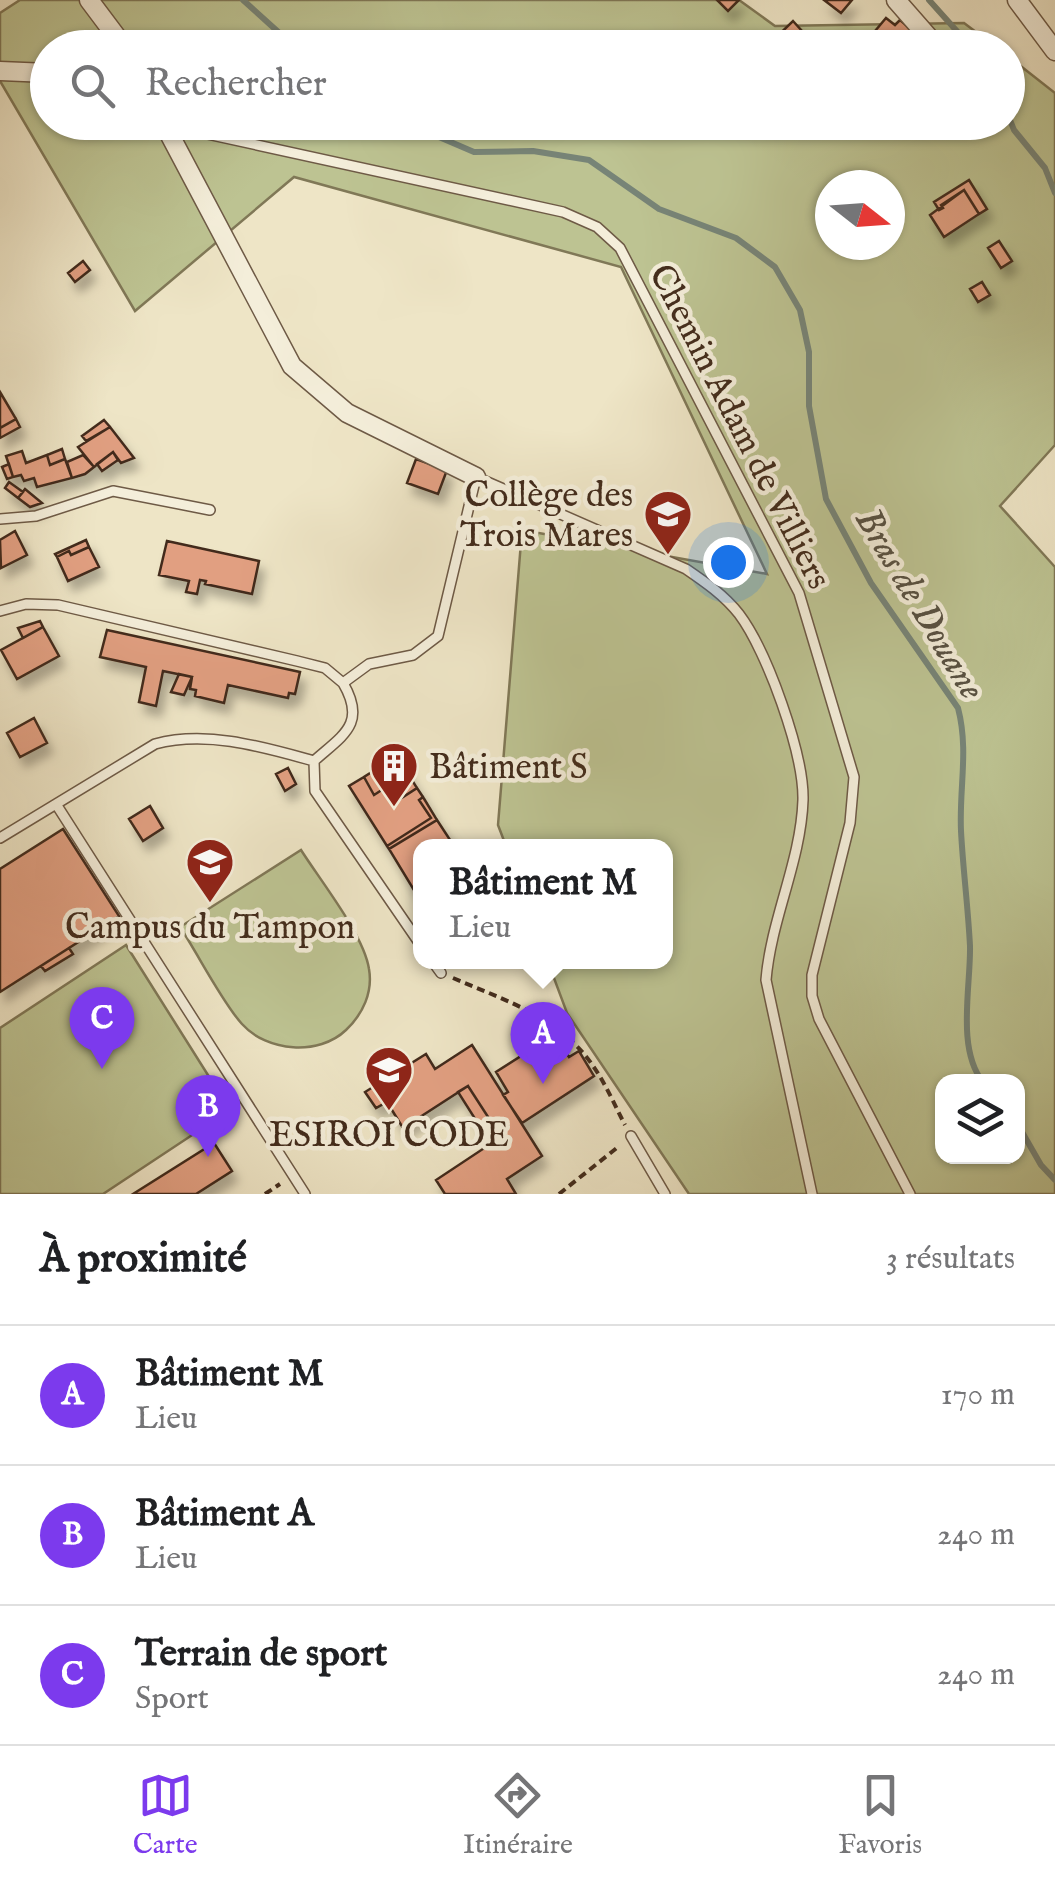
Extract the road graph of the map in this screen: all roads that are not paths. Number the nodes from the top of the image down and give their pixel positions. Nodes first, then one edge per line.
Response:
1 (89, 0) edge
2 (896, 0) edge
3 (1016, 0) edge
4 (112, 30) edge
5 (922, 30) edge
6 (1055, 51) edge
7 (0, 71) edge
8 (30, 72) edge
9 (171, 140) edge
10 (239, 140) edge
11 (476, 477) junction
12 (210, 510) dead end
13 (0, 519) edge
14 (0, 611) edge
15 (343, 683) junction
16 (314, 762) junction
17 (56, 804) junction
18 (0, 838) edge
19 (413, 934) edge
20 (437, 969) edge
21 (441, 974) road end
22 (631, 1136) road end
23 (305, 1194) edge
24 (665, 1194) edge
25 (812, 1194) edge
26 (910, 1194) edge

1 - 4 street
2 - 5 street
3 - 6 street
7 - 8 street
9 - 11 street
10 - 26 lane, Chemin Adam de Villiers
11 - 15 lane
11 - 25 lane
12 - 13 lane
14 - 15 lane
15 - 16 lane
16 - 17 lane
16 - 19 lane
17 - 18 lane
17 - 23 lane
20 - 21 lane
22 - 24 lane

